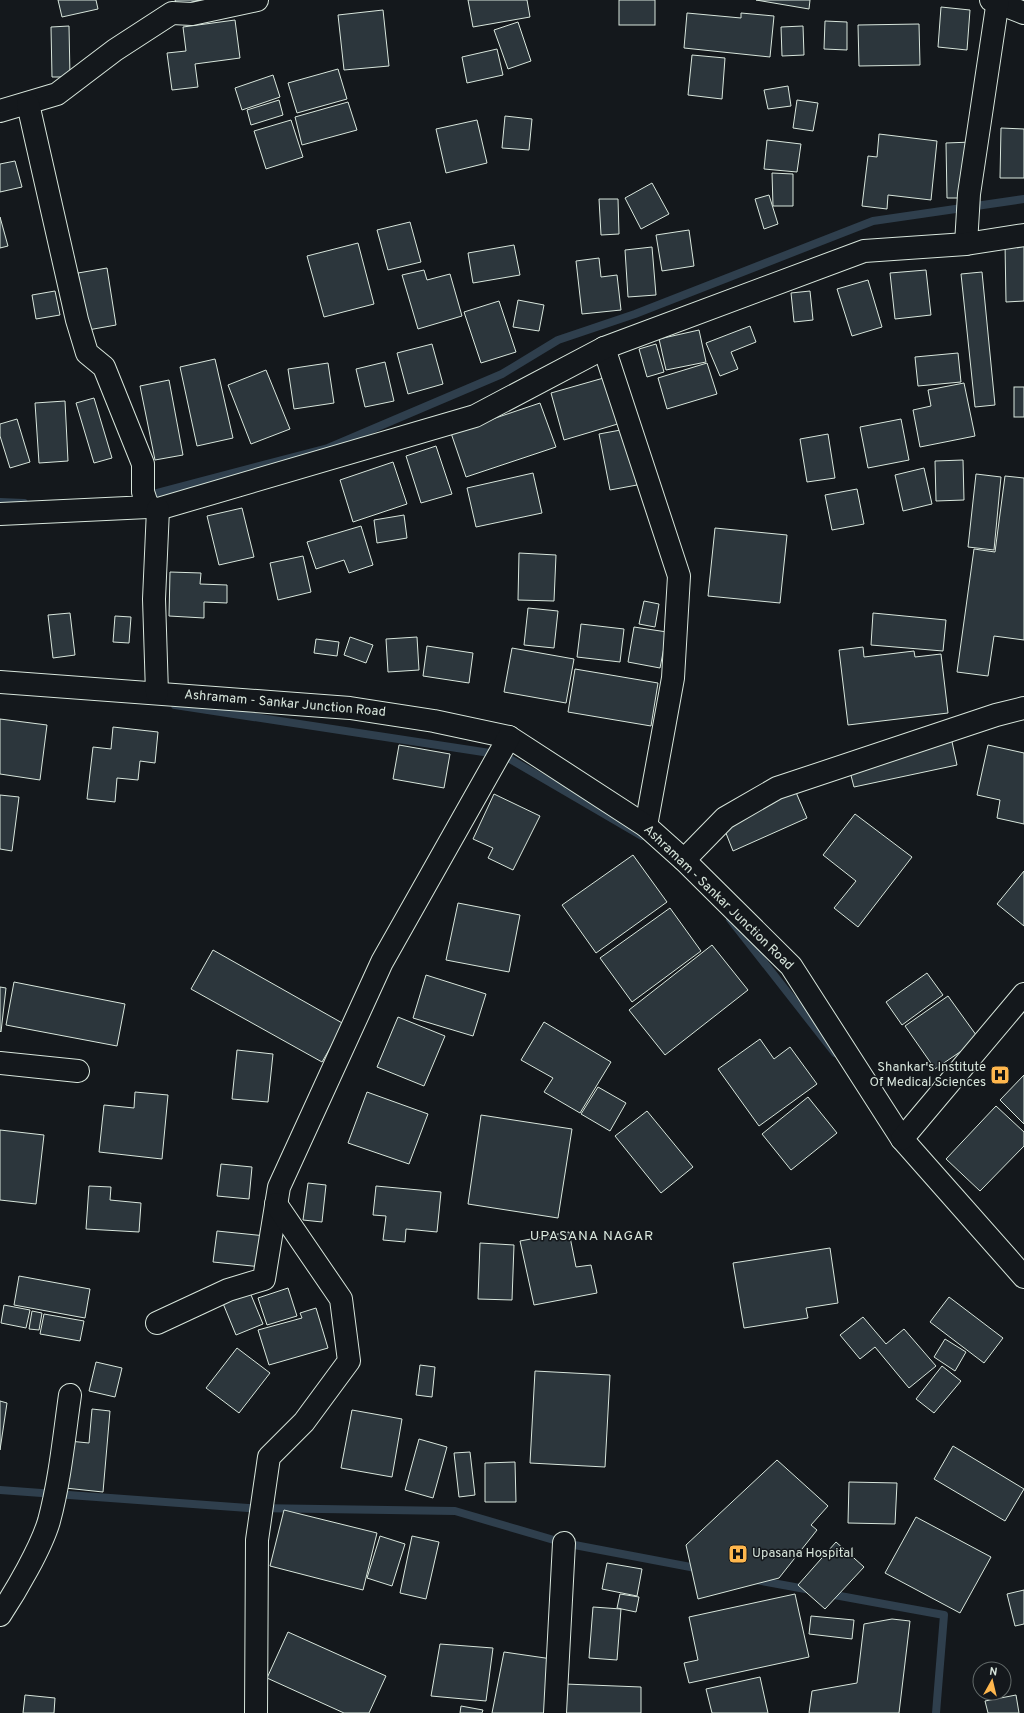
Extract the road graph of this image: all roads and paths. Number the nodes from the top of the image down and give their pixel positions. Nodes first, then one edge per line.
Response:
1 (257, 0) edge
2 (996, 1) edge
3 (170, 7) edge
4 (1024, 13) edge
5 (28, 104) junction
6 (0, 111) edge
7 (1024, 235) edge
8 (966, 244) junction
9 (604, 348) junction
10 (150, 503) junction
11 (0, 514) edge
12 (0, 682) edge
13 (156, 693) junction
14 (1024, 708) edge
15 (509, 737) junction
16 (646, 826) junction
17 (684, 860) junction
18 (1024, 994) edge
19 (0, 1063) edge
20 (78, 1071) dead end
21 (902, 1139) junction
22 (276, 1204) junction
23 (1024, 1277) edge
24 (157, 1324) dead end
25 (70, 1395) dead end
26 (564, 1543) dead end
27 (0, 1616) edge
28 (256, 1713) edge
29 (555, 1713) edge

1 - 3 street
2 - 4 street
2 - 8 street
3 - 5 street
5 - 6 street
5 - 10 street
7 - 8 street
8 - 9 street
9 - 10 street
9 - 16 street
10 - 11 street
10 - 13 street
12 - 13 street, Ashramam - Sankar Junction Road
13 - 15 street, Ashramam - Sankar Junction Road
14 - 17 street
15 - 16 street, Ashramam - Sankar Junction Road
15 - 22 street
16 - 17 street, Ashramam - Sankar Junction Road
17 - 21 street, Ashramam - Sankar Junction Road
18 - 21 street
19 - 20 street
21 - 23 street, Ashramam - Sankar Junction Road
22 - 24 street
22 - 28 street
25 - 27 street
26 - 29 street

